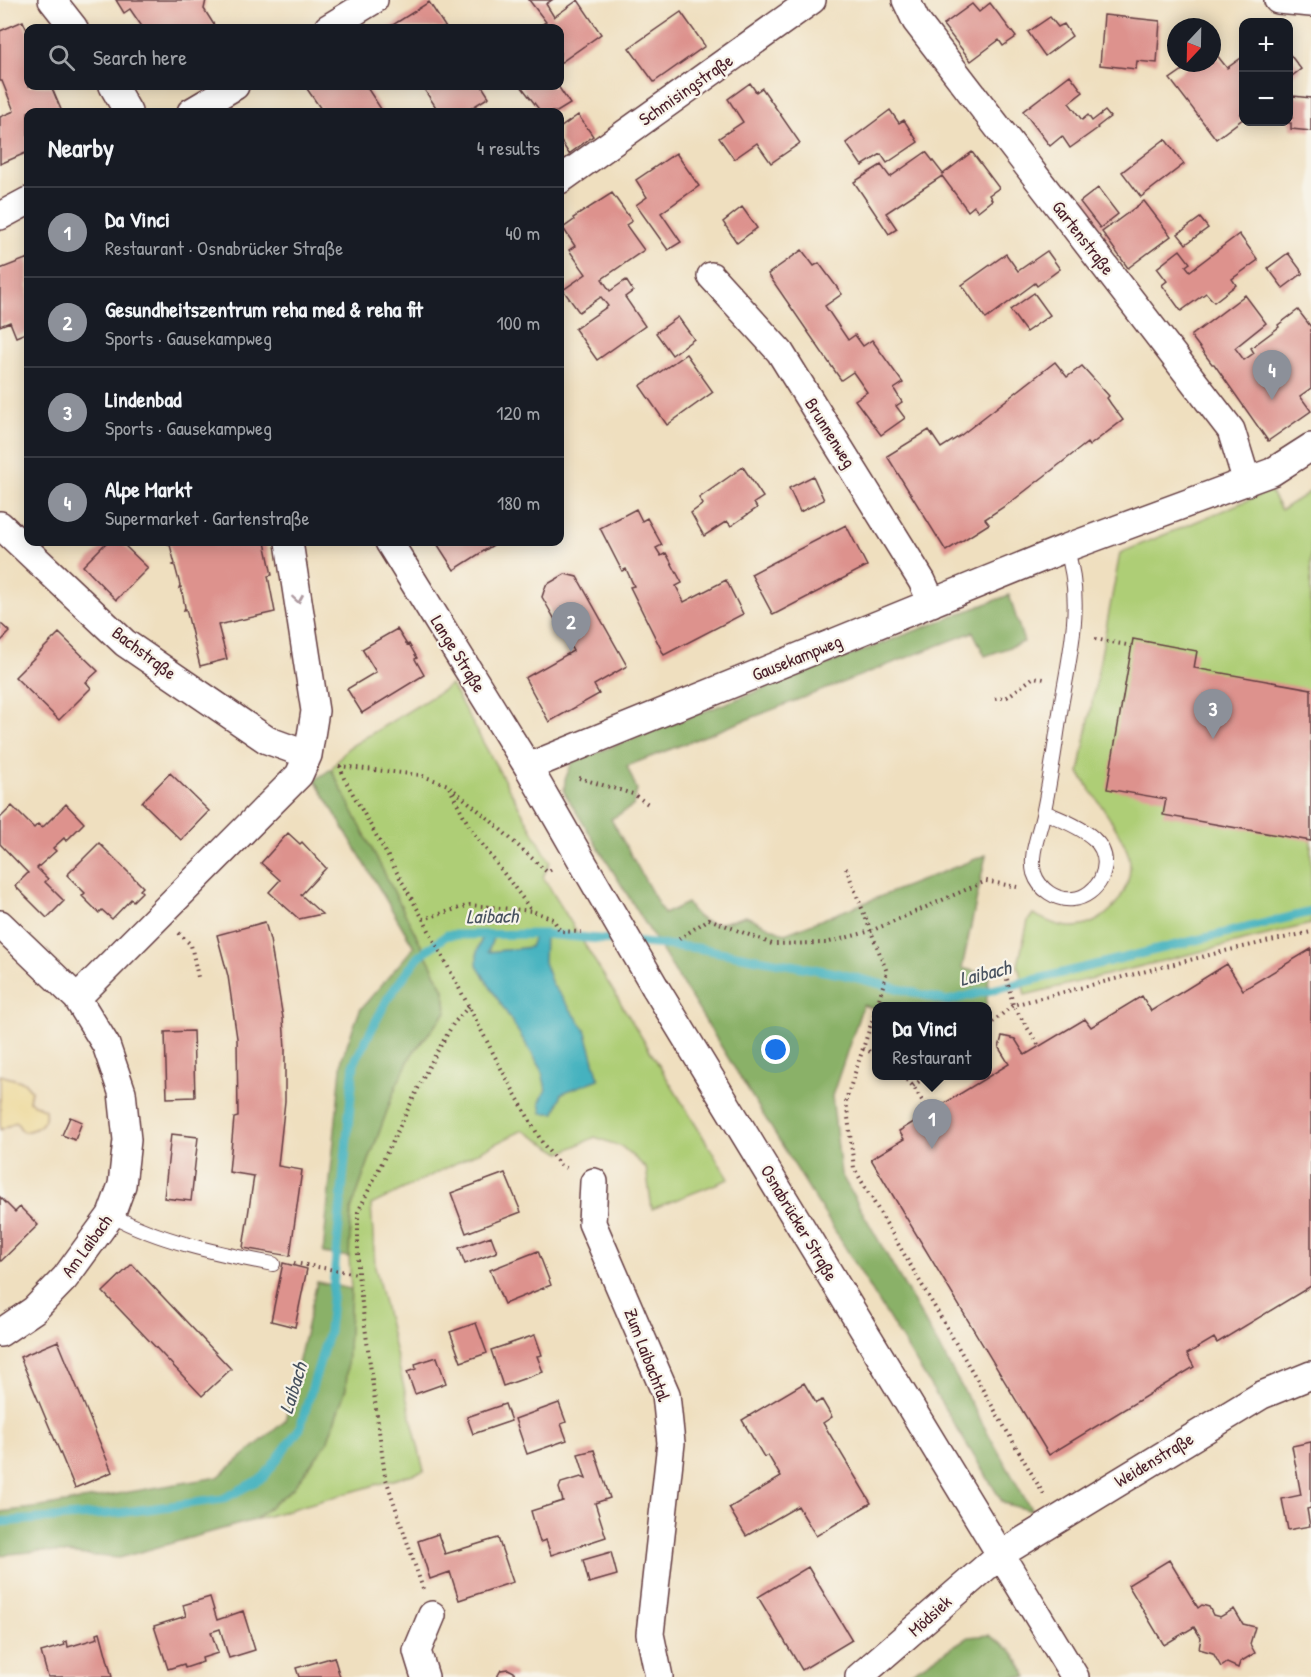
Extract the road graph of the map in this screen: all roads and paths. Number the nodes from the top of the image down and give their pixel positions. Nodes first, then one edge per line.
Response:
1 (52, 0) edge
2 (374, 0) edge
3 (812, 0) edge
4 (906, 0) edge
5 (1278, 0) edge
6 (1311, 3) edge
7 (71, 24) edge
8 (335, 24) edge
9 (115, 90) edge
10 (228, 90) edge
11 (126, 108) edge
12 (198, 108) edge
13 (564, 177) edge
14 (24, 203) edge
15 (0, 216) edge
16 (711, 276) dead end
17 (1311, 447) edge
18 (1247, 482) junction
19 (0, 525) edge
20 (290, 546) edge
21 (391, 546) edge
22 (1066, 548) junction
23 (932, 603) junction
24 (1073, 634) junction
25 (1132, 646) dead end
26 (1065, 682) junction
27 (995, 699) dead end
28 (308, 754) junction
29 (340, 766) junction
30 (528, 767) junction
31 (573, 777) dead end
32 (448, 785) junction
33 (648, 804) dead end
34 (1044, 812) junction
35 (583, 863) junction
36 (846, 867) dead end
37 (1020, 888) dead end
38 (532, 911) junction
39 (160, 914) junction
40 (423, 919) junction
41 (0, 924) edge
42 (870, 931) junction
43 (581, 932) dead end
44 (1311, 932) edge
45 (679, 939) dead end
46 (198, 977) dead end
47 (1007, 980) dead end
48 (77, 998) junction
49 (879, 1002) edge
50 (1014, 1005) junction
51 (470, 1006) junction
52 (992, 1022) edge
53 (872, 1023) edge
54 (1039, 1046) dead end
55 (863, 1049) junction
56 (872, 1052) edge
57 (906, 1080) edge
58 (921, 1080) edge
59 (913, 1086) junction
60 (930, 1113) dead end
61 (594, 1182) joint
62 (111, 1215) junction
63 (273, 1264) joint
64 (358, 1274) junction
65 (0, 1334) edge
66 (1311, 1375) edge
67 (1058, 1518) junction
68 (1001, 1554) junction
69 (432, 1615) joint
70 (425, 1677) edge
71 (659, 1677) edge
72 (859, 1677) edge
73 (1075, 1677) edge

1 - 7 street
2 - 8 street
3 - 13 street, Schmisingstraße
4 - 18 street, Gartenstraße
5 - 6 street
9 - 11 street
10 - 12 street
14 - 15 street
16 - 23 street, Brunnenweg
17 - 18 street, Gausekampweg
18 - 22 street, Gausekampweg
19 - 28 street, Bachstraße
20 -> 28 street
21 - 30 street, Lange Straße
22 - 23 street, Gausekampweg
22 - 24 lane
23 - 30 street, Gausekampweg
24 - 25 path
24 - 26 lane
26 - 27 path
26 - 34 lane
28 - 29 path
28 - 39 street
29 - 32 path
29 - 40 path
30 - 35 street, Osnabrücker Straße
31 - 33 path
32 - 35 path
32 - 38 path
34 - 34 lane
35 - 68 street, Osnabrücker Straße, bridge
36 - 42 path
37 - 42 path
38 - 40 path
38 - 43 path
39 - 46 path
39 - 48 street
40 - 51 path
41 - 48 street, Am Laibach
42 - 45 path
42 - 49 path
44 - 50 path
47 - 50 path
48 - 62 street, Am Laibach
50 - 52 path
50 - 54 path
51 - 61 path
51 - 64 path
53 - 55 path
55 - 56 path
55 - 67 path
57 - 59 path
58 - 59 path
59 - 60 path
61 - 71 street, Zum Laibachtal
62 - 63 lane
62 - 65 street, Am Laibach
63 - 64 path
64 - 69 path
66 - 67 street, Weidenstraße
67 - 68 street, Weidenstraße
68 - 72 street, Mödsiek
68 - 73 street, Osnabrücker Straße
69 - 70 street

